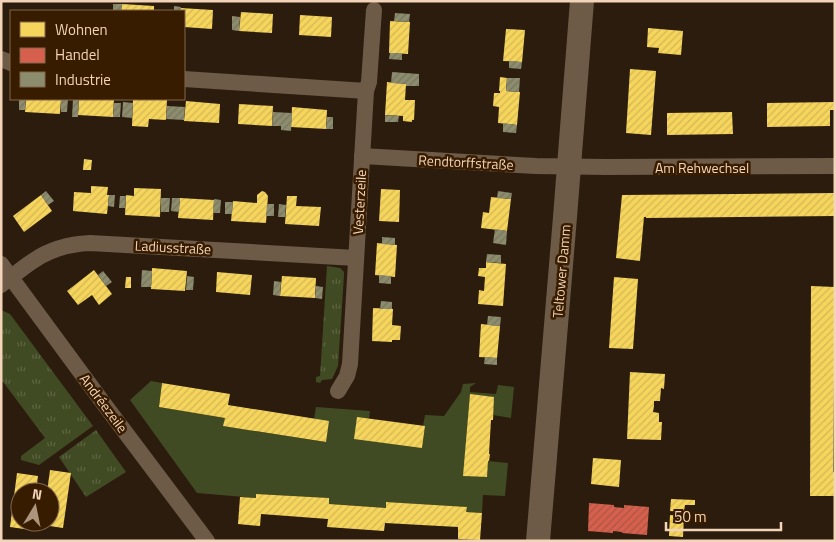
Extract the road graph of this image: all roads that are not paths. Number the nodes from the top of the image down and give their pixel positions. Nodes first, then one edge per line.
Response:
1 (582, 1) edge
2 (374, 10) dead end
3 (185, 79) edge
4 (366, 91) junction
5 (362, 156) junction
6 (569, 166) junction
7 (835, 166) edge
8 (356, 258) junction
9 (1, 264) edge
10 (6, 281) edge
11 (338, 391) dead end
12 (207, 541) edge
13 (538, 541) edge

1 - 6 main road, Teltower Damm
2 - 4 street, Vesterzeile
3 - 4 street
4 - 5 street, Vesterzeile
5 - 6 street, Rendtorffstraße
5 - 8 street, Vesterzeile
6 - 7 street, Am Rehwechsel
6 - 13 main road, Teltower Damm
8 - 10 street, Ladiusstraße
8 - 11 street, Vesterzeile
9 - 10 street, Andréezeile
10 - 12 street, Andréezeile

